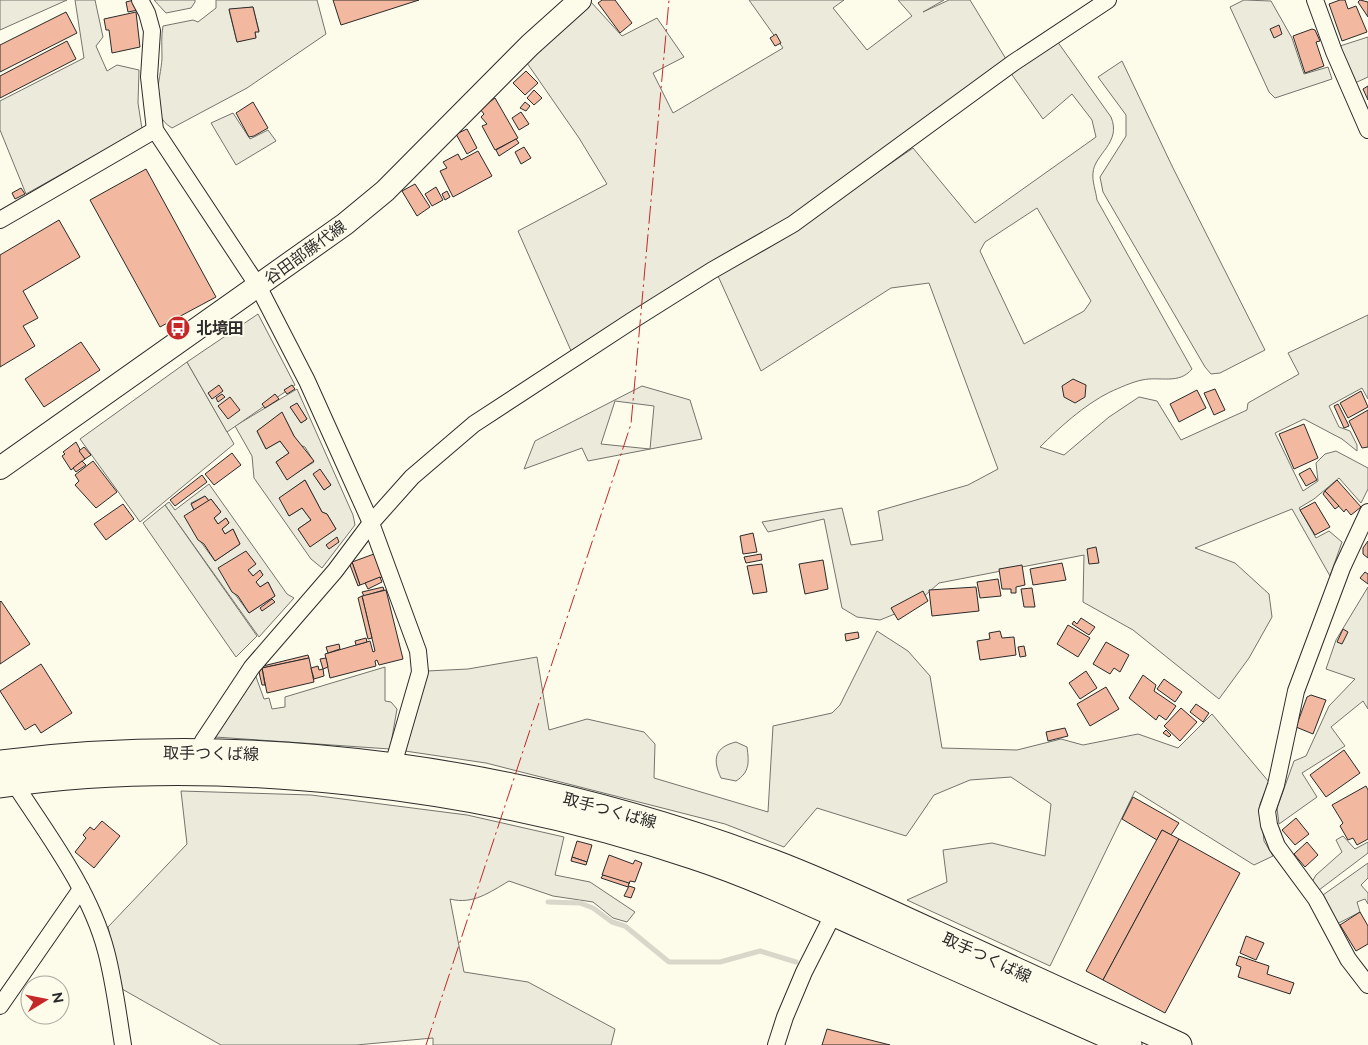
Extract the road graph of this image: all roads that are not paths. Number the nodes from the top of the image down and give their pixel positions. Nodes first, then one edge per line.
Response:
1 (140, 0) edge
2 (580, 0) edge
3 (1108, 0) edge
4 (1315, 0) edge
5 (155, 130) junction
6 (1368, 130) edge
7 (0, 220) edge
8 (258, 286) junction
9 (0, 468) edge
10 (1368, 512) edge
11 (371, 523) junction
12 (199, 751) junction
13 (0, 763) edge
14 (393, 765) junction
15 (7, 784) edge
16 (81, 889) junction
17 (844, 891) junction
18 (835, 914) junction
19 (1368, 985) edge
20 (0, 1006) edge
21 (123, 1045) edge
22 (776, 1045) edge
23 (1129, 1045) edge
24 (1179, 1045) edge

1 - 5 street
2 - 8 main road, 谷田部藤代線
3 - 11 street
4 - 6 street
5 - 7 street
5 - 8 street
8 - 9 main road, 谷田部藤代線
8 - 11 street
10 - 19 street
11 - 12 street
11 - 14 street
12 - 13 main road, 取手つくば線
12 - 14 main road, 取手つくば線
14 - 17 main road, 取手つくば線
15 - 16 street
15 - 18 main road, 取手つくば線
16 - 20 street
16 - 21 street
17 - 18 street
17 - 24 main road, 取手つくば線
18 - 22 street
18 - 23 main road, 取手つくば線

